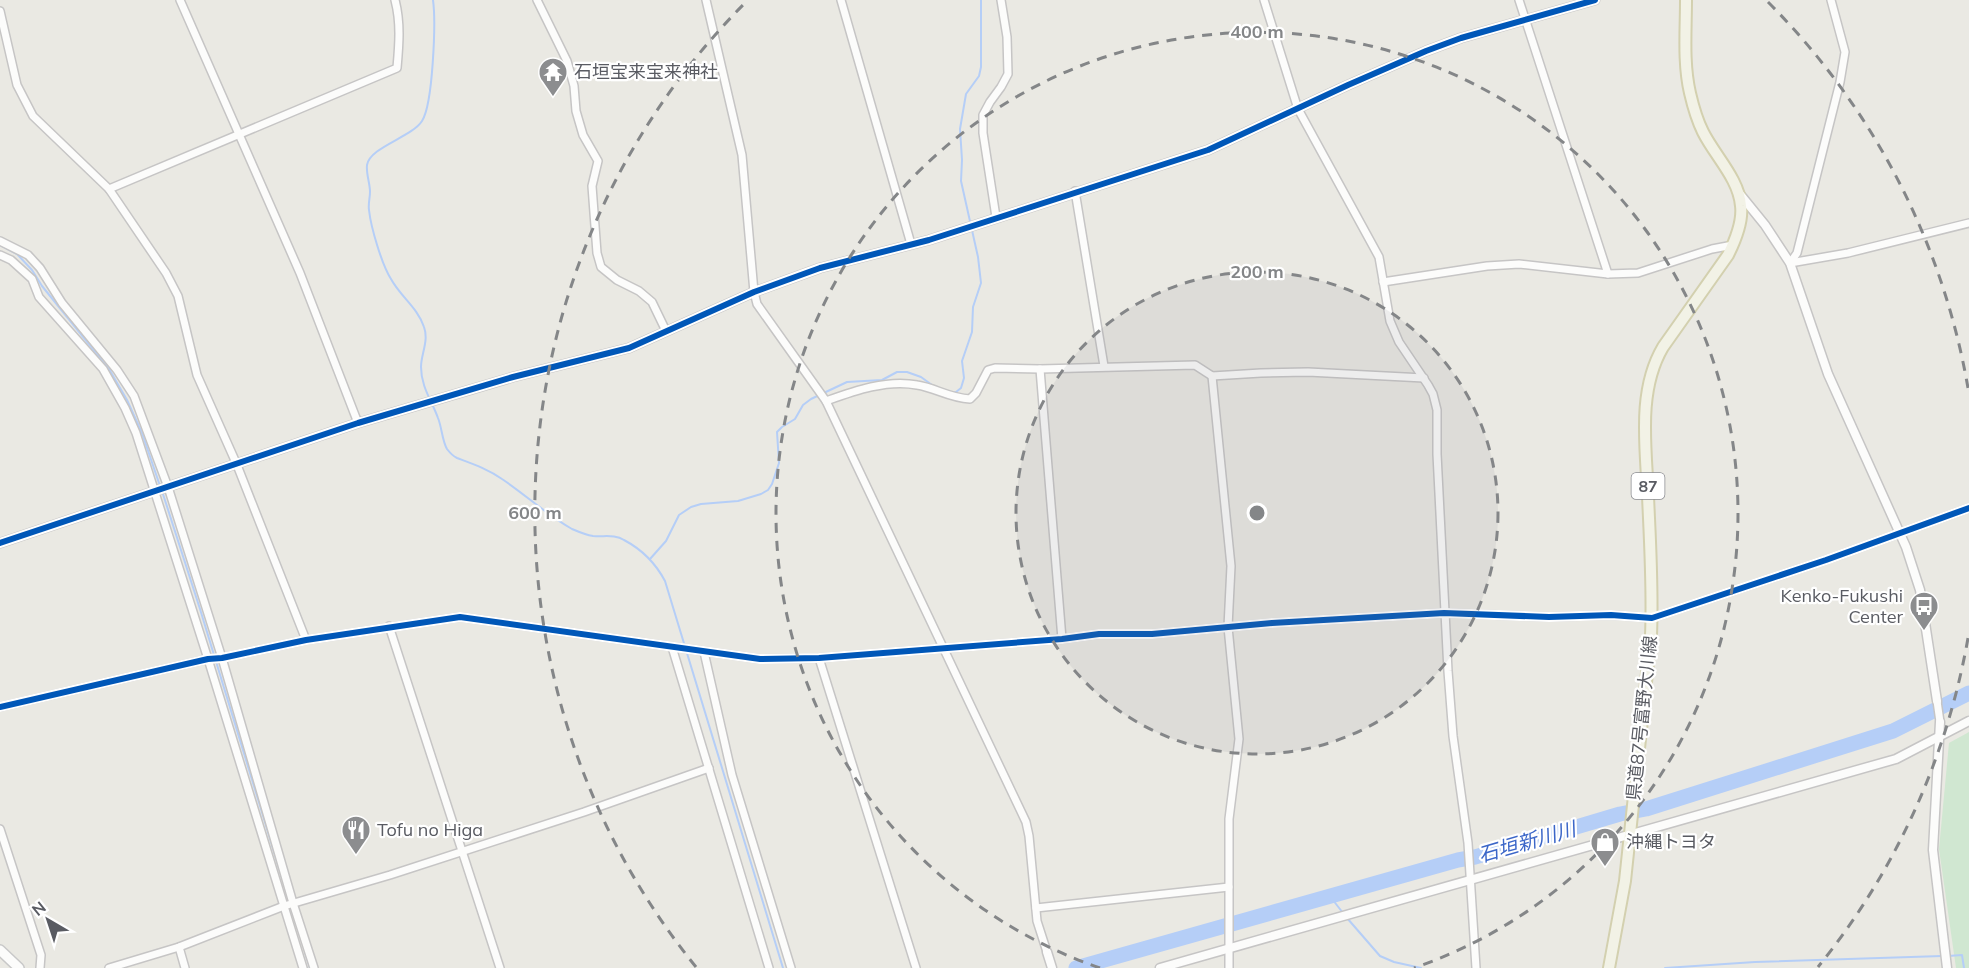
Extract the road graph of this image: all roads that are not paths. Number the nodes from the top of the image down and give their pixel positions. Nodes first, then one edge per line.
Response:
1 (180, 0) edge
2 (395, 0) edge
3 (537, 0) edge
4 (706, 0) edge
5 (842, 0) edge
6 (1001, 0) edge
7 (1264, 0) edge
8 (1520, 0) edge
9 (1595, 0) edge
10 (1686, 0) edge
11 (1831, 0) edge
12 (0, 11) edge
13 (1526, 19) junction
14 (1298, 109) junction
15 (238, 134) junction
16 (109, 189) junction
17 (1075, 192) junction
18 (1739, 193) junction
19 (996, 217) junction
20 (1969, 223) edge
21 (0, 241) edge
22 (911, 244) junction
23 (1733, 245) junction
24 (0, 255) edge
25 (1790, 263) junction
26 (1608, 274) junction
27 (1383, 282) junction
28 (754, 292) junction
29 (666, 332) junction
30 (1104, 366) junction
31 (1040, 369) junction
32 (1212, 376) junction
33 (1424, 378) junction
34 (826, 401) junction
35 (358, 423) junction
36 (237, 465) junction
37 (168, 487) junction
38 (155, 490) junction
39 (1969, 508) edge
40 (1900, 532) junction
41 (0, 543) edge
42 (1444, 613) junction
43 (1652, 618) junction
44 (389, 626) junction
45 (1228, 627) junction
46 (1062, 639) junction
47 (306, 640) junction
48 (672, 647) junction
49 (944, 648) junction
50 (704, 652) junction
51 (222, 658) junction
52 (819, 658) junction
53 (208, 659) junction
54 (1937, 701) joint
55 (0, 707) edge
56 (1969, 721) edge
57 (1940, 722) joint
58 (1940, 736) junction
59 (709, 768) junction
60 (0, 829) edge
61 (1631, 835) junction
62 (463, 850) junction
63 (1471, 879) junction
64 (1229, 887) junction
65 (293, 903) junction
66 (284, 906) junction
67 (1036, 908) junction
68 (1229, 944) junction
69 (179, 947) junction
70 (0, 950) edge
71 (1047, 952) joint
72 (19, 968) edge
73 (40, 968) edge
74 (109, 968) edge
75 (185, 968) edge
76 (303, 968) edge
77 (314, 968) edge
78 (500, 968) edge
79 (769, 968) edge
80 (791, 968) edge
81 (916, 968) edge
82 (1052, 968) edge
83 (1160, 968) edge
84 (1229, 968) edge
85 (1476, 968) edge
86 (1609, 968) edge
87 (1947, 968) edge

1 - 15 street
2 - 15 street
3 - 29 street
4 - 28 street
5 - 22 street
6 - 19 street
7 - 14 street
8 - 13 street
9 - 13 street
10 - 18 main road
11 - 25 street
12 - 16 street
13 - 14 street
13 - 26 street
14 - 17 street
14 - 27 street
15 - 16 street
15 - 35 street
16 - 36 street
17 - 19 street
17 - 30 street
18 - 23 main road, 県道87号富野大川線 / 87
18 - 25 street
19 - 22 street
20 - 25 street
21 - 37 street
22 - 28 street
23 - 26 street
23 - 43 main road, 県道87号富野大川線 / 87
24 - 38 street
25 - 40 street
26 - 27 street
27 - 33 street
28 - 29 street
28 - 34 street
29 - 35 street
30 - 31 street
30 - 32 street
31 - 34 street
31 - 46 street
32 - 33 street
32 - 45 street
33 - 42 street
34 - 49 street
35 - 36 street
36 - 37 street
36 - 47 street
37 - 38 street
37 - 51 street
38 - 41 street
38 - 53 street
39 - 40 street
40 - 43 street
40 - 54 street
42 - 43 street
42 - 45 street
42 - 63 street
43 - 61 main road, 県道87号富野大川線 / 87
44 - 47 street
44 - 48 street
44 - 62 street
45 - 46 street
45 - 64 street
46 - 49 street
47 - 51 street
48 - 50 street
48 - 59 street
49 - 52 street
49 - 67 street
50 - 52 street
50 - 80 street
51 - 53 street
51 - 65 street
52 - 81 street
53 - 55 street
53 - 66 street
54 - 57 street
56 - 58 street
57 - 58 street
58 - 61 street
58 - 87 street
59 - 62 street
59 - 79 street
60 - 73 street
61 - 63 street
61 - 86 main road, 県道87号富野大川線 / 87
62 - 65 street
62 - 78 street
63 - 68 street
63 - 85 street
64 - 67 street
64 - 68 street
65 - 66 street
65 - 77 street
66 - 69 street
66 - 76 street
67 - 71 street
68 - 83 street
68 - 84 street
69 - 74 street
69 - 75 street
70 - 72 main road
71 - 82 street

